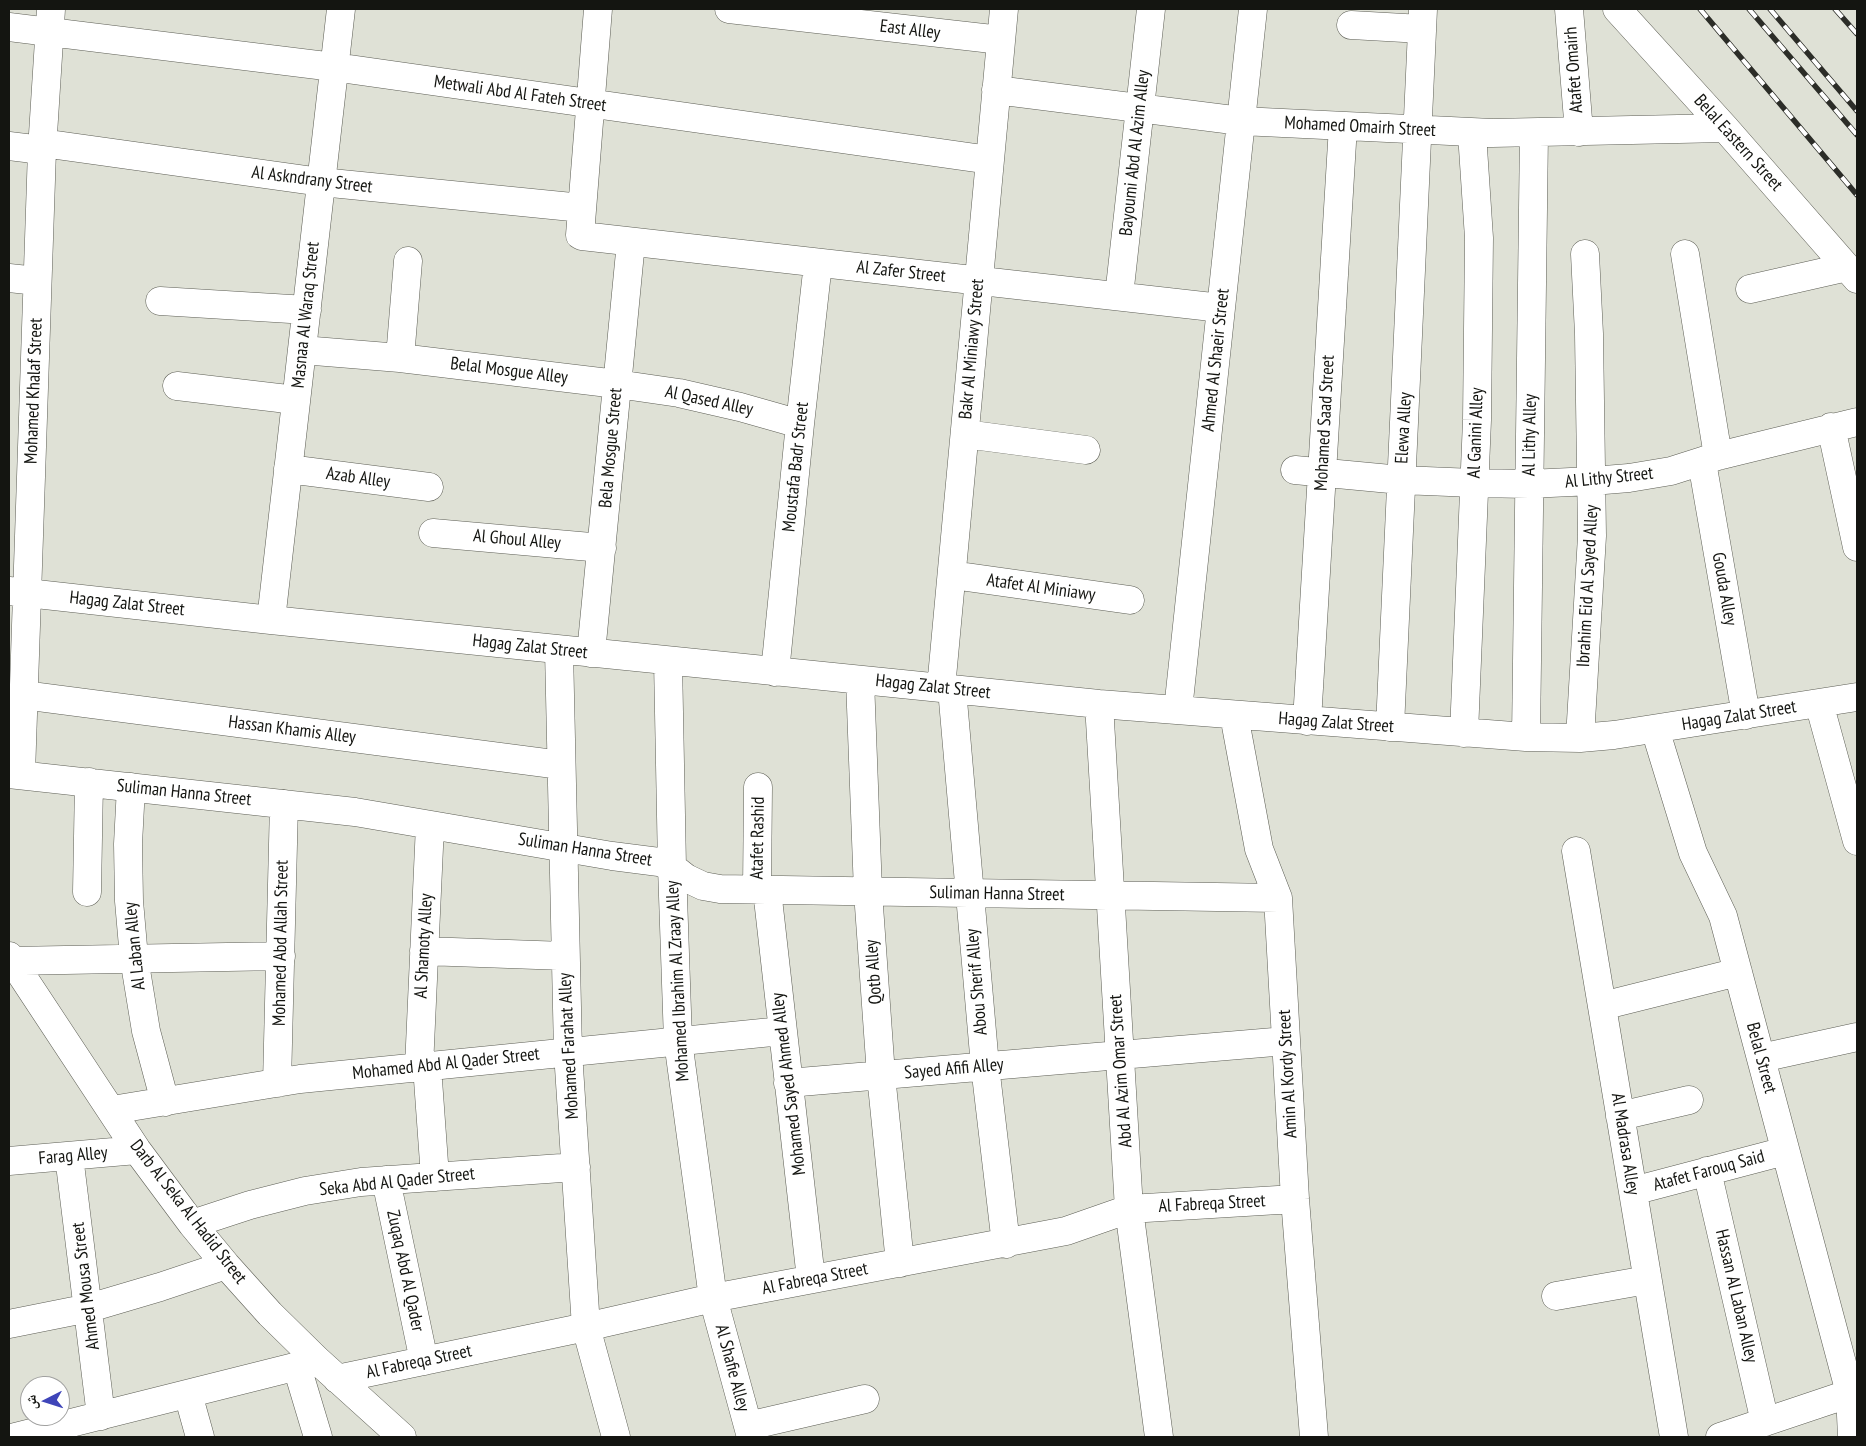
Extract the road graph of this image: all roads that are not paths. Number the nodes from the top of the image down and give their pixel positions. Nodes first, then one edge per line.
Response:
1 (341, 9) edge
2 (598, 9) edge
3 (729, 9) edge
4 (1004, 9) edge
5 (1151, 9) edge
6 (1253, 9) edge
7 (1569, 9) edge
8 (1617, 9) edge
9 (1423, 19) edge
10 (50, 20) edge
11 (1351, 25) dead end
12 (9, 27) edge
13 (1001, 40) junction
14 (334, 67) junction
15 (996, 90) junction
16 (591, 104) junction
17 (1140, 108) junction
18 (1241, 121) junction
19 (1343, 126) junction
20 (1725, 128) junction
21 (1418, 130) junction
22 (1579, 132) junction
23 (1472, 133) junction
24 (1534, 133) junction
25 (9, 146) edge
26 (42, 147) junction
27 (990, 160) junction
28 (321, 182) junction
29 (582, 208) junction
30 (631, 242) junction
31 (1585, 254) dead end
32 (1685, 254) dead end
33 (408, 261) dead end
34 (818, 262) junction
35 (1852, 273) edge
36 (9, 278) edge
37 (37, 280) junction
38 (979, 281) junction
39 (1750, 289) dead end
40 (1119, 296) junction
41 (160, 301) dead end
42 (1221, 308) junction
43 (307, 310) junction
44 (302, 350) junction
45 (400, 358) junction
46 (617, 384) junction
47 (177, 386) dead end
48 (296, 400) junction
49 (21, 419) edge
50 (1857, 422) edge
51 (800, 424) junction
52 (1831, 427) junction
53 (964, 434) junction
54 (1086, 450) dead end
55 (1710, 459) junction
56 (288, 469) junction
57 (1295, 470) dead end
58 (1322, 472) junction
59 (1402, 480) junction
60 (1592, 481) junction
61 (1474, 484) junction
62 (1529, 484) junction
63 (429, 487) dead end
64 (433, 533) dead end
65 (1857, 547) edge
66 (602, 548) junction
67 (952, 575) junction
68 (18, 592) edge
69 (1130, 600) dead end
70 (271, 620) junction
71 (559, 650) junction
72 (591, 653) junction
73 (668, 661) junction
74 (775, 672) junction
75 (860, 680) junction
76 (947, 689) junction
77 (23, 695) junction
78 (1857, 697) edge
79 (1819, 703) junction
80 (1099, 704) junction
81 (1178, 710) junction
82 (1234, 715) junction
83 (1746, 715) junction
84 (1307, 721) junction
85 (1390, 727) junction
86 (1655, 729) junction
87 (1464, 733) junction
88 (1526, 737) junction
89 (1580, 738) junction
90 (561, 765) junction
91 (15, 774) edge
92 (89, 782) junction
93 (131, 787) junction
94 (758, 787) dead end
95 (284, 804) junction
96 (430, 825) junction
97 (1857, 841) edge
98 (563, 848) junction
99 (1576, 851) dead end
100 (672, 867) junction
101 (762, 890) junction
102 (87, 892) dead end
103 (868, 892) junction
104 (969, 894) junction
105 (1110, 895) junction
106 (1278, 898) junction
107 (424, 951) junction
108 (281, 956) junction
109 (565, 956) junction
110 (134, 958) junction
111 (10, 959) edge
112 (1738, 972) junction
113 (1602, 1006) junction
114 (782, 1031) junction
115 (1857, 1037) edge
116 (678, 1041) junction
117 (1286, 1041) junction
118 (568, 1052) junction
119 (1120, 1055) junction
120 (1761, 1058) junction
121 (423, 1066) junction
122 (985, 1066) junction
123 (881, 1075) junction
124 (277, 1083) junction
125 (788, 1083) junction
126 (1689, 1100) dead end
127 (165, 1102) junction
128 (112, 1110) junction
129 (1620, 1116) junction
130 (137, 1150) junction
131 (1785, 1151) junction
132 (70, 1156) junction
133 (9, 1161) edge
134 (576, 1168) junction
135 (1707, 1171) junction
136 (435, 1177) junction
137 (386, 1180) junction
138 (1633, 1190) junction
139 (1295, 1199) junction
140 (1129, 1209) junction
141 (192, 1224) junction
142 (1006, 1244) junction
143 (900, 1263) junction
144 (226, 1265) junction
145 (811, 1279) junction
146 (1648, 1280) junction
147 (1556, 1296) dead end
148 (713, 1298) junction
149 (88, 1308) junction
150 (9, 1324) edge
151 (586, 1327) junction
152 (424, 1361) junction
153 (317, 1369) junction
154 (1854, 1392) edge
155 (188, 1394) junction
156 (865, 1399) dead end
157 (101, 1416) junction
158 (1765, 1422) junction
159 (750, 1431) edge
160 (48, 1433) edge
161 (15, 1437) edge
162 (200, 1437) edge
163 (318, 1437) edge
164 (402, 1437) edge
165 (616, 1437) edge
166 (1158, 1437) edge
167 (1314, 1437) edge
168 (1674, 1437) edge
169 (1720, 1437) edge
170 (1852, 1437) edge

1 - 14 street, Masnaa Al Waraq Street
2 - 16 street
3 - 13 street, East Alley
4 - 13 street, Bakr Al Miniawy Street
5 - 17 street, Bayoumi Abd Al Azim Alley
6 - 18 street, Ahmed Al Shaeir Street
7 - 22 street, Atafet Omairh
8 - 20 street, Belal Eastern Street
9 - 11 street
9 - 21 street, Elewa Alley
10 - 12 street, Metwali Abd Al Fateh Street
10 - 14 street, Metwali Abd Al Fateh Street
10 - 26 street, Mohamed Khalaf Street
13 - 15 street, Bakr Al Miniawy Street
14 - 16 street, Metwali Abd Al Fateh Street
14 - 28 street, Masnaa Al Waraq Street
15 - 17 street, Mohamed Omairh Street
15 - 27 street, Bakr Al Miniawy Street
16 - 27 street, Metwali Abd Al Fateh Street
16 - 29 street
17 - 18 street, Mohamed Omairh Street
17 - 40 street, Bayoumi Abd Al Azim Alley
18 - 19 street, Mohamed Omairh Street
18 - 42 street, Ahmed Al Shaeir Street
19 - 21 street, Mohamed Omairh Street
19 - 58 street, Mohamed Saad Street
20 - 22 street, Mohamed Omairh Street
20 - 35 street, Belal Eastern Street
21 - 23 street, Mohamed Omairh Street
21 - 59 street, Elewa Alley
22 - 24 street, Mohamed Omairh Street
23 - 24 street, Mohamed Omairh Street
23 - 61 street, Al Ganini Alley
24 - 62 street, Al Lithy Alley
25 - 26 street, Al Askndrany Street
26 - 28 street, Al Askndrany Street
26 - 37 street, Mohamed Khalaf Street
27 - 38 street, Bakr Al Miniawy Street
28 - 29 street, Al Askndrany Street
28 - 43 street, Masnaa Al Waraq Street
29 - 30 street, Al Zafer Street
30 - 34 street, Al Zafer Street
30 - 46 street, Bela Mosgue Street
31 - 60 street, Ibrahim Eid Al Sayed Alley
32 - 55 street, Gouda Alley
33 - 45 street
34 - 38 street, Al Zafer Street
34 - 51 street, Moustafa Badr Street
35 - 39 street
36 - 37 street
37 - 49 street, Mohamed Khalaf Street
38 - 40 street, Al Zafer Street
38 - 53 street, Bakr Al Miniawy Street
40 - 42 street, Al Zafer Street
41 - 43 street
42 - 81 street, Ahmed Al Shaeir Street
43 - 44 street, Masnaa Al Waraq Street
44 - 45 street, Belal Mosgue Alley
44 - 48 street, Masnaa Al Waraq Street
45 - 46 street, Belal Mosgue Alley
46 - 51 street, Al Qased Alley
46 - 66 street, Bela Mosgue Street
47 - 48 street
48 - 56 street, Masnaa Al Waraq Street
49 - 68 street, Mohamed Khalaf Street
50 - 52 street, Al Lithy Street
51 - 74 street, Moustafa Badr Street
52 - 55 street, Al Lithy Street
52 - 65 street
53 - 54 street
53 - 67 street, Bakr Al Miniawy Street
55 - 60 street, Al Lithy Street
55 - 83 street, Gouda Alley
56 - 63 street, Azab Alley
56 - 70 street, Masnaa Al Waraq Street
57 - 58 street, Al Lithy Street
58 - 59 street, Al Lithy Street
58 - 84 street, Mohamed Saad Street
59 - 61 street, Al Lithy Street
59 - 85 street, Elewa Alley
60 - 62 street, Al Lithy Street
60 - 89 street, Ibrahim Eid Al Sayed Alley
61 - 62 street, Al Lithy Street
61 - 87 street, Al Ganini Alley
62 - 88 street, Al Lithy Alley
64 - 66 street, Al Ghoul Alley
66 - 72 street, Bela Mosgue Street
67 - 69 street, Atafet Al Miniawy
67 - 76 street, Bakr Al Miniawy Street
68 - 70 street, Hagag Zalat Street
68 - 77 street, Mohamed Khalaf Street
70 - 71 street, Hagag Zalat Street
71 - 72 street, Hagag Zalat Street
71 - 90 street, Mohamed Farahat Alley
72 - 73 street, Hagag Zalat Street
73 - 74 street, Hagag Zalat Street
73 - 100 street, Mohamed Ibrahim Al Zraay Alley
74 - 75 street, Hagag Zalat Street
75 - 76 street, Hagag Zalat Street
75 - 103 street, Qotb Alley
76 - 80 street, Hagag Zalat Street
76 - 104 street, Abou Sherif Alley
77 - 90 street, Hassan Khamis Alley
77 - 91 street, Mohamed Khalaf Street
78 - 79 street, Hagag Zalat Street
79 - 83 street, Hagag Zalat Street
79 - 97 street
80 - 81 street, Hagag Zalat Street
80 - 105 street, Abd Al Azim Omar Street
81 - 82 street, Hagag Zalat Street
82 - 84 street, Hagag Zalat Street
82 - 106 street, Amin Al Kordy Street
83 - 86 street, Hagag Zalat Street
84 - 85 street, Hagag Zalat Street
85 - 87 street, Hagag Zalat Street
86 - 89 street, Hagag Zalat Street
86 - 112 street, Belal Street
87 - 88 street, Hagag Zalat Street
88 - 89 street, Hagag Zalat Street
90 - 98 street, Mohamed Farahat Alley
91 - 92 street, Suliman Hanna Street
92 - 93 street, Suliman Hanna Street
92 - 102 street
93 - 95 street, Suliman Hanna Street
93 - 110 street, Al Laban Alley
94 - 101 street, Atafet Rashid
95 - 96 street, Suliman Hanna Street
95 - 108 street, Mohamed Abd Allah Street
96 - 98 street, Suliman Hanna Street
96 - 107 street, Al Shamoty Alley
98 - 100 street, Suliman Hanna Street
98 - 109 street, Mohamed Farahat Alley
99 - 113 street, Al Madrasa Alley
100 - 101 street, Suliman Hanna Street
100 - 116 street, Mohamed Ibrahim Al Zraay Alley
101 - 103 street, Suliman Hanna Street
101 - 114 street, Mohamed Sayed Ahmed Alley
103 - 104 street, Suliman Hanna Street
103 - 123 street, Qotb Alley
104 - 105 street, Suliman Hanna Street
104 - 122 street, Abou Sherif Alley
105 - 106 street, Suliman Hanna Street
105 - 119 street, Abd Al Azim Omar Street
106 - 117 street, Amin Al Kordy Street
107 - 109 street
107 - 121 street, Al Shamoty Alley
108 - 110 street
108 - 124 street, Mohamed Abd Allah Street
109 - 118 street, Mohamed Farahat Alley
110 - 111 street
110 - 127 street, Al Laban Alley
111 - 128 street, Darb Al Seka Al Hadid Street
112 - 113 street
112 - 120 street, Belal Street
113 - 129 street, Al Madrasa Alley
114 - 116 street, Mohamed Abd Al Qader Street
114 - 125 street, Mohamed Sayed Ahmed Alley
115 - 120 street
116 - 118 street, Mohamed Abd Al Qader Street
116 - 148 street, Mohamed Ibrahim Al Zraay Alley
117 - 119 street, Sayed Afifi Alley
117 - 139 street, Amin Al Kordy Street
118 - 121 street, Mohamed Abd Al Qader Street
118 - 134 street, Mohamed Farahat Alley
119 - 122 street, Sayed Afifi Alley
119 - 140 street, Abd Al Azim Omar Street
120 - 131 street, Belal Street
121 - 124 street, Mohamed Abd Al Qader Street
121 - 136 street, Al Shamoty Alley
122 - 123 street, Sayed Afifi Alley
122 - 142 street, Abou Sherif Alley
123 - 125 street, Sayed Afifi Alley
123 - 143 street, Qotb Alley
124 - 127 street, Mohamed Abd Al Qader Street
125 - 145 street, Mohamed Sayed Ahmed Alley
126 - 129 street
127 - 128 street, Mohamed Abd Al Qader Street
128 - 130 street, Darb Al Seka Al Hadid Street
129 - 138 street, Al Madrasa Alley
130 - 132 street, Farag Alley
130 - 141 street, Darb Al Seka Al Hadid Street
131 - 135 street, Atafet Farouq Said
131 - 154 street, Belal Street
132 - 133 street, Farag Alley
132 - 149 street, Ahmed Mousa Street
134 - 136 street, Seka Abd Al Qader Street
134 - 151 street, Mohamed Farahat Alley
135 - 138 street, Atafet Farouq Said
135 - 158 street, Hassan Al Laban Alley
136 - 137 street, Seka Abd Al Qader Street
137 - 141 street, Seka Abd Al Qader Street
137 - 152 street, Zuqaq Abd Al Qader
138 - 146 street, Al Madrasa Alley
139 - 140 street, Al Fabreqa Street
139 - 167 street, Amin Al Kordy Street
140 - 142 street, Al Fabreqa Street
140 - 166 street, Abd Al Azim Omar Street
141 - 144 street, Darb Al Seka Al Hadid Street
142 - 143 street, Al Fabreqa Street
143 - 145 street, Al Fabreqa Street
144 - 149 street
144 - 153 street, Darb Al Seka Al Hadid Street
145 - 148 street, Al Fabreqa Street
146 - 147 street
146 - 168 street, Al Madrasa Alley
148 - 151 street, Al Fabreqa Street
148 - 159 street, Al Shafie Alley
149 - 150 street
149 - 157 street, Ahmed Mousa Street
151 - 152 street, Al Fabreqa Street
151 - 165 street, Mohamed Farahat Alley
152 - 153 street, Al Fabreqa Street
153 - 155 street, Al Fabreqa Street
153 - 163 street
153 - 164 street, Darb Al Seka Al Hadid Street
154 - 158 street
154 - 170 street, Belal Street
155 - 157 street, Al Fabreqa Street
155 - 162 street
156 - 159 street
157 - 160 street, Al Fabreqa Street
158 - 169 street
160 - 161 street, Al Fabreqa Street

